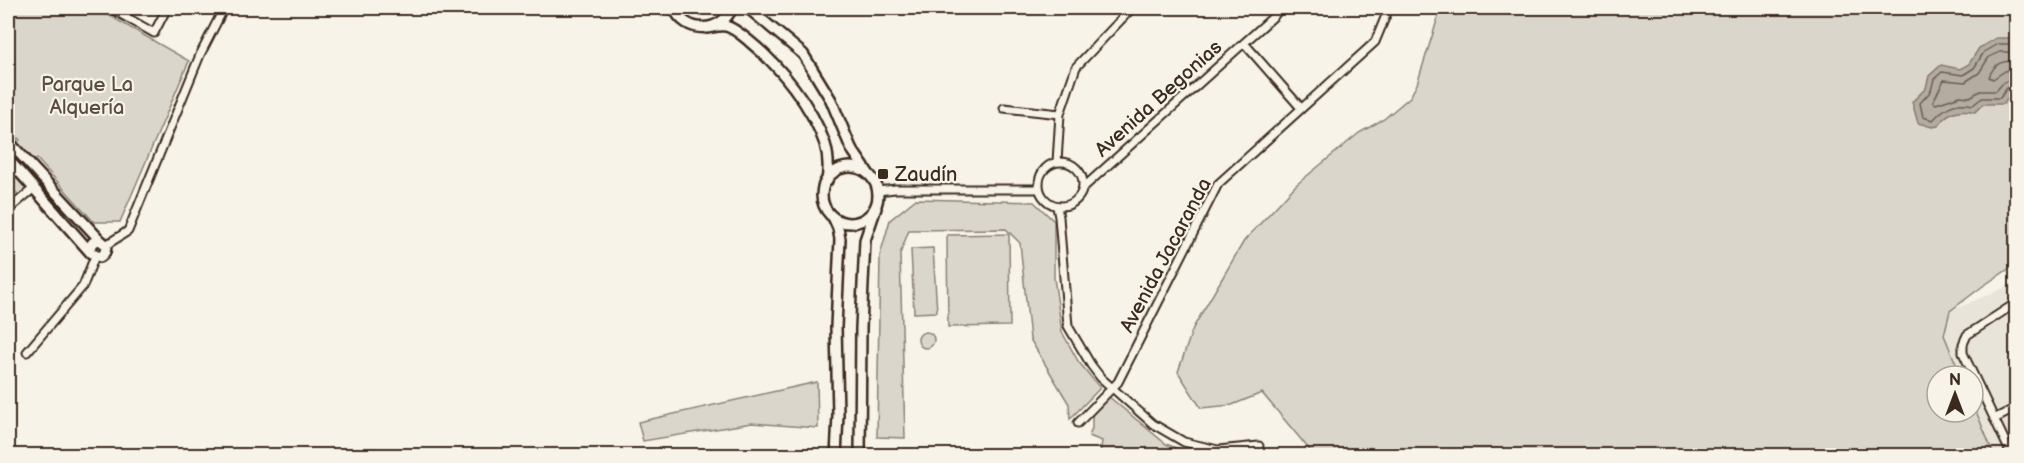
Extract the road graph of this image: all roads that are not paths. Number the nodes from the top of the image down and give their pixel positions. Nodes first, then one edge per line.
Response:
1 (110, 8) edge
2 (167, 8) edge
3 (224, 8) edge
4 (732, 8) edge
5 (748, 8) edge
6 (1132, 8) edge
7 (1280, 8) edge
8 (1389, 8) edge
9 (674, 9) edge
10 (707, 28) junction
11 (1244, 43) junction
12 (1004, 108) dead end
13 (1301, 108) junction
14 (1060, 114) junction
15 (8, 141) edge
16 (8, 159) edge
17 (1058, 162) junction
18 (868, 173) junction
19 (826, 181) junction
20 (1084, 187) junction
21 (34, 188) junction
22 (1039, 189) junction
23 (878, 191) junction
24 (9, 206) edge
25 (1057, 207) junction
26 (876, 208) junction
27 (833, 217) junction
28 (103, 243) junction
29 (92, 253) junction
30 (2016, 303) edge
31 (27, 351) dead end
32 (1112, 388) junction
33 (2016, 408) edge
34 (1994, 419) junction
35 (1078, 423) dead end
36 (1259, 446) dead end
37 (836, 456) edge
38 (860, 456) edge
39 (2012, 456) edge

1 - 2 street
3 - 28 street
4 - 10 main road
5 - 18 main road
6 - 14 street
7 - 11 street, Avenida Begonias
8 - 13 street, Avenida Jacaranda
9 - 10 main road
10 - 19 main road
11 - 13 street
11 - 20 street, Avenida Begonias
12 - 14 street
13 - 32 street, Avenida Jacaranda
14 - 17 street
15 - 28 main road
16 - 21 main road
17 - 20 street
17 - 22 street
18 - 19 main road
18 - 23 main road
19 - 27 main road
20 - 25 street
21 - 24 street
21 - 29 main road
22 - 23 street
22 - 25 street
23 - 26 main road
25 - 32 street
26 - 27 main road
26 - 38 main road
27 - 37 main road
28 - 29 main road
28 - 29 main road
29 - 31 street
30 - 34 street
32 - 35 street, Avenida Jacaranda
32 - 36 street
33 - 34 street
34 - 39 street

